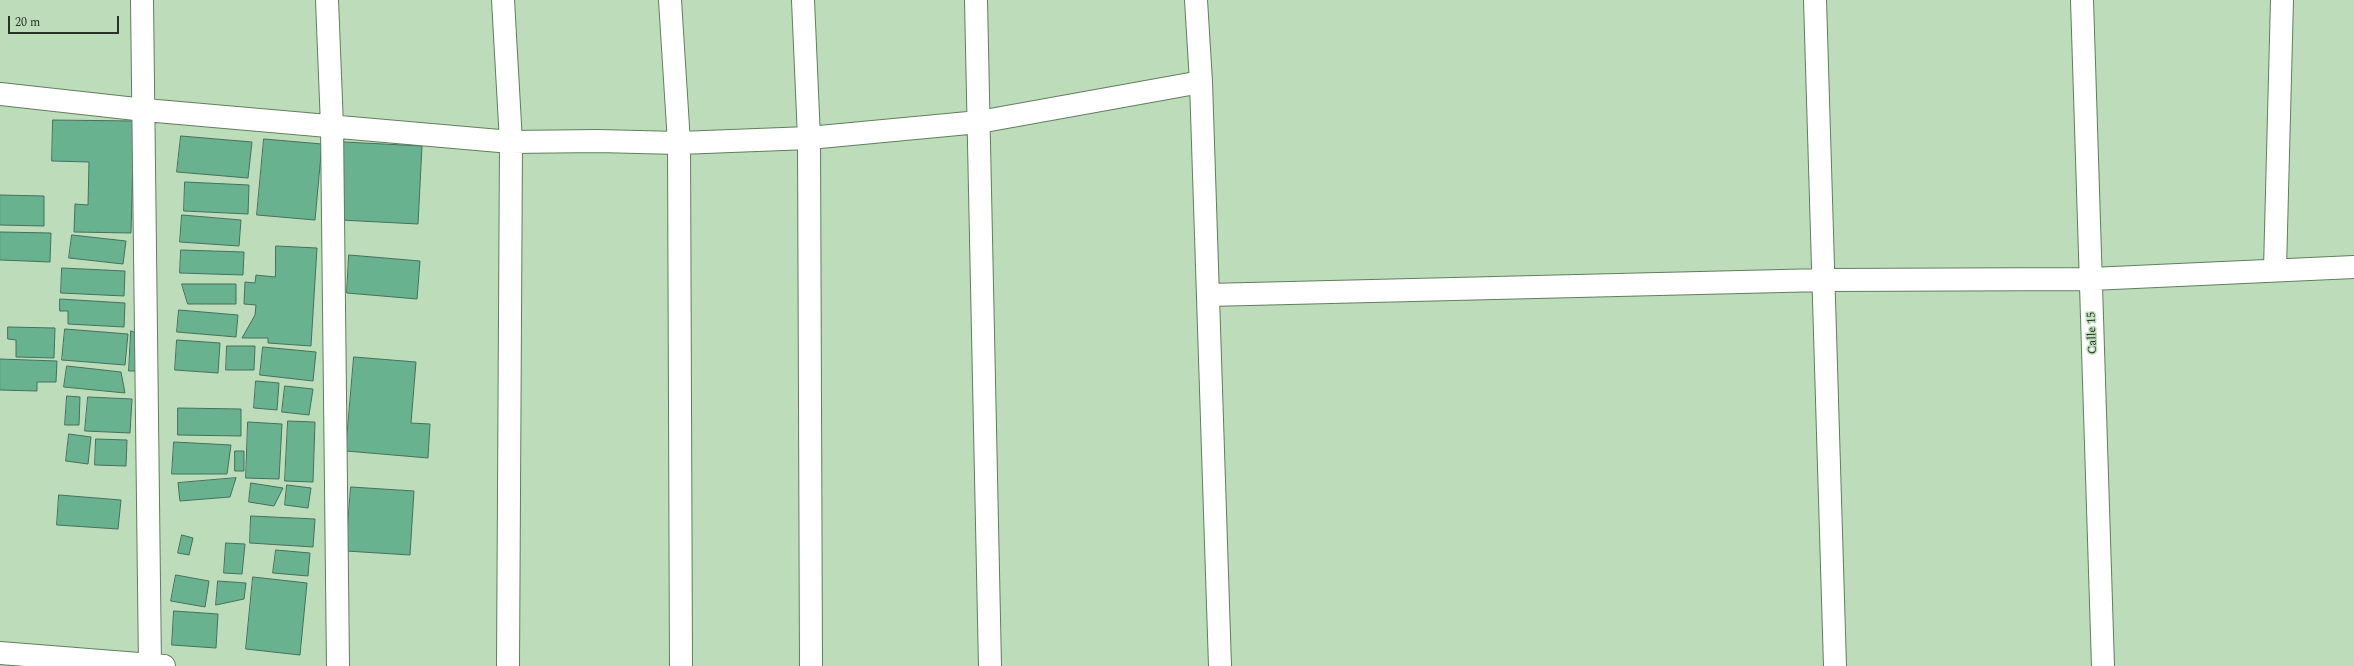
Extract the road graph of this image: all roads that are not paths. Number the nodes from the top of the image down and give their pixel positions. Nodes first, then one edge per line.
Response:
1 (142, 0) edge
2 (327, 0) edge
3 (503, 0) edge
4 (670, 0) edge
5 (803, 0) edge
6 (976, 0) edge
7 (1196, 0) edge
8 (1815, 0) edge
9 (2082, 0) edge
10 (2282, 0) edge
11 (1200, 82) junction
12 (0, 94) edge
13 (145, 110) junction
14 (979, 122) junction
15 (332, 126) junction
16 (809, 138) junction
17 (512, 142) junction
18 (679, 143) junction
19 (2354, 267) edge
20 (2276, 269) junction
21 (2091, 279) junction
22 (1823, 280) junction
23 (1208, 295) junction
24 (0, 653) edge
25 (155, 666) edge
26 (338, 666) edge
27 (508, 666) edge
28 (681, 666) edge
29 (811, 666) edge
30 (990, 666) edge
31 (1220, 666) edge
32 (1835, 666) edge
33 (2103, 666) edge

1 - 13 street
2 - 15 street
3 - 17 street
4 - 18 street
5 - 16 street
6 - 14 street
7 - 11 street
8 - 22 street
9 - 21 street, Calle 15
10 - 20 street
11 - 14 street
11 - 23 street
12 - 13 street
13 - 15 street
13 - 25 street
14 - 16 street
14 - 30 street
15 - 17 street
15 - 26 street
16 - 18 street
16 - 29 street
17 - 18 street
17 - 27 street
18 - 28 street
19 - 20 street
20 - 21 street
21 - 22 street
21 - 33 street, Calle 15
22 - 23 street
22 - 32 street
23 - 31 street
24 - 25 street

